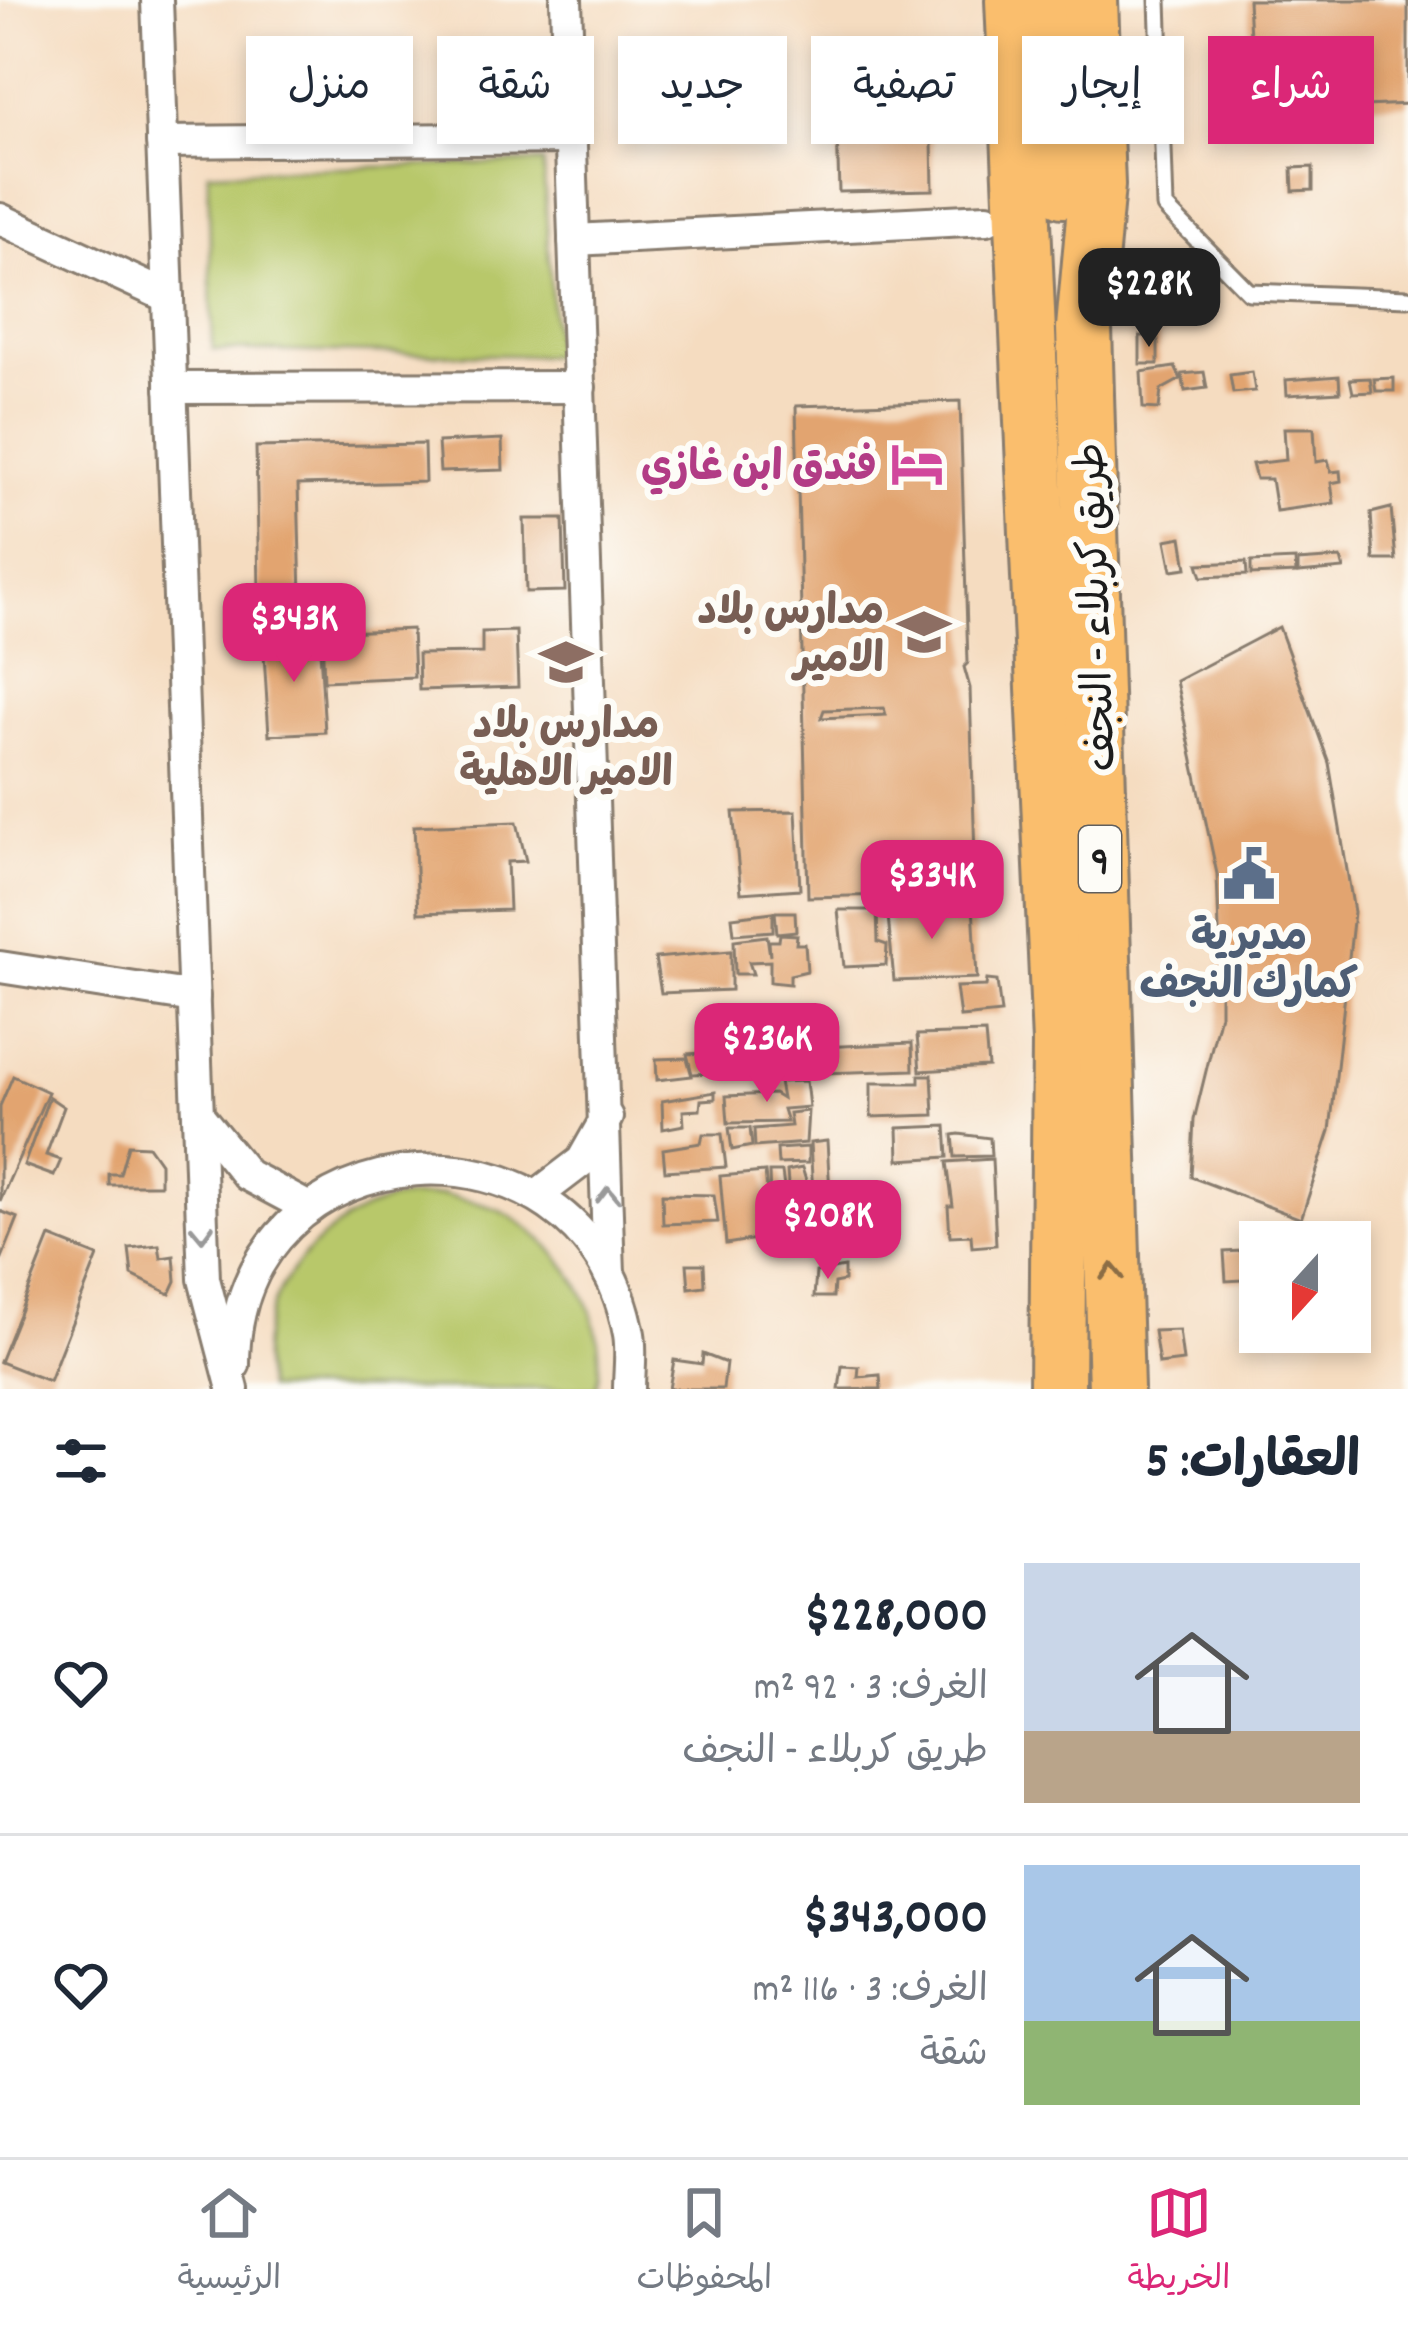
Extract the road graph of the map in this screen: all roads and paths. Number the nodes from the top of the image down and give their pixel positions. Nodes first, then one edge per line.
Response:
1 (157, 0) edge
2 (566, 0) edge
3 (977, 0) edge
4 (1013, 0) edge
5 (1052, 0) edge
6 (1090, 0) edge
7 (1158, 0) edge
8 (567, 36) edge
9 (437, 139) edge
10 (162, 142) junction
11 (570, 144) edge
12 (0, 219) edge
13 (987, 219) junction
14 (574, 240) junction
15 (168, 297) junction
16 (1408, 298) edge
17 (1084, 328) junction
18 (580, 387) junction
19 (171, 388) junction
20 (0, 967) edge
21 (194, 998) junction
22 (199, 1116) junction
23 (607, 1117) junction
24 (536, 1196) junction
25 (310, 1208) junction
26 (609, 1274) junction
27 (1054, 1293) junction
28 (234, 1389) edge
29 (629, 1389) edge
30 (1057, 1389) edge
31 (1116, 1389) edge

1 - 10 street
2 - 8 street
3 - 13 highway
4 - 27 highway, 9
5 - 17 highway, 9
6 - 17 highway
7 - 16 lane
9 - 10 street
10 - 15 street
11 - 14 street
12 - 15 street
13 - 14 street
13 - 27 highway
14 - 18 street
15 - 19 street
31 -> 17 highway, طريق کربلاء - النجف / 9
18 - 19 street
18 - 23 street
19 - 21 street
20 - 21 street
21 - 22 street
22 - 25 street
22 -> 28 street
23 - 24 street
26 -> 23 street
24 - 25 street
24 - 26 street
25 - 28 street
26 - 29 street
27 - 30 highway, 9

